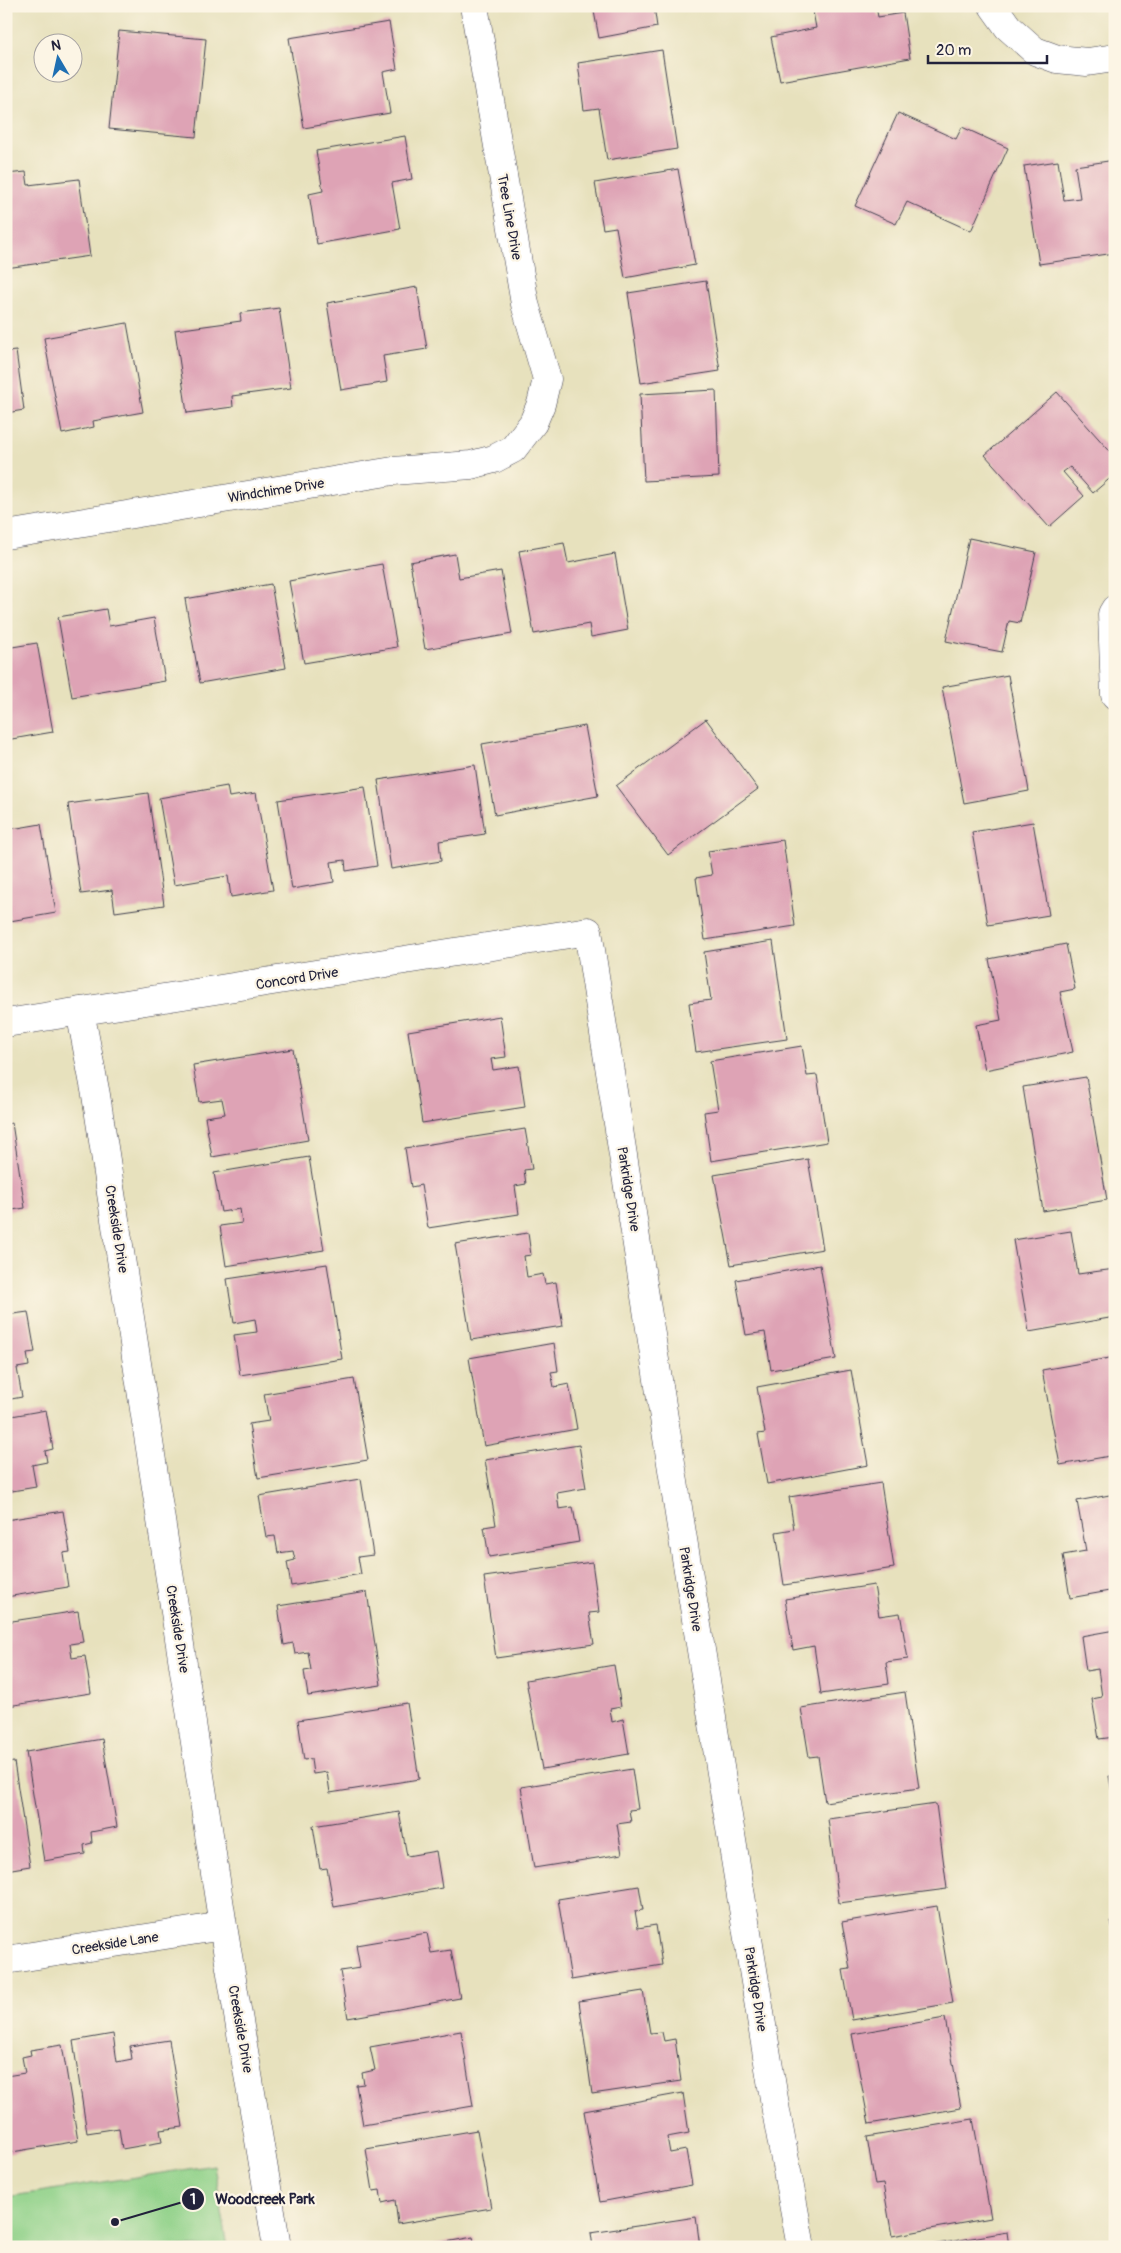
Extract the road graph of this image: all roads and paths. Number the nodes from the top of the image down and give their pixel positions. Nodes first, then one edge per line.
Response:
1 (474, 6) edge
2 (993, 6) edge
3 (1115, 58) edge
4 (533, 423) joint
5 (6, 535) edge
6 (1113, 612) edge
7 (1115, 695) edge
8 (588, 931) joint
9 (80, 1011) junction
10 (6, 1023) edge
11 (223, 1926) junction
12 (6, 1960) edge
13 (277, 2247) edge
14 (801, 2247) edge

1 - 4 street, Tree Line Drive
2 - 3 street
4 - 5 street, Windchime Drive
6 - 7 street
8 - 9 street, Concord Drive
8 - 14 street, Parkridge Drive
9 - 10 street, Concord Drive
9 - 11 street, Creekside Drive
11 - 12 street, Creekside Lane
11 - 13 street, Creekside Drive

